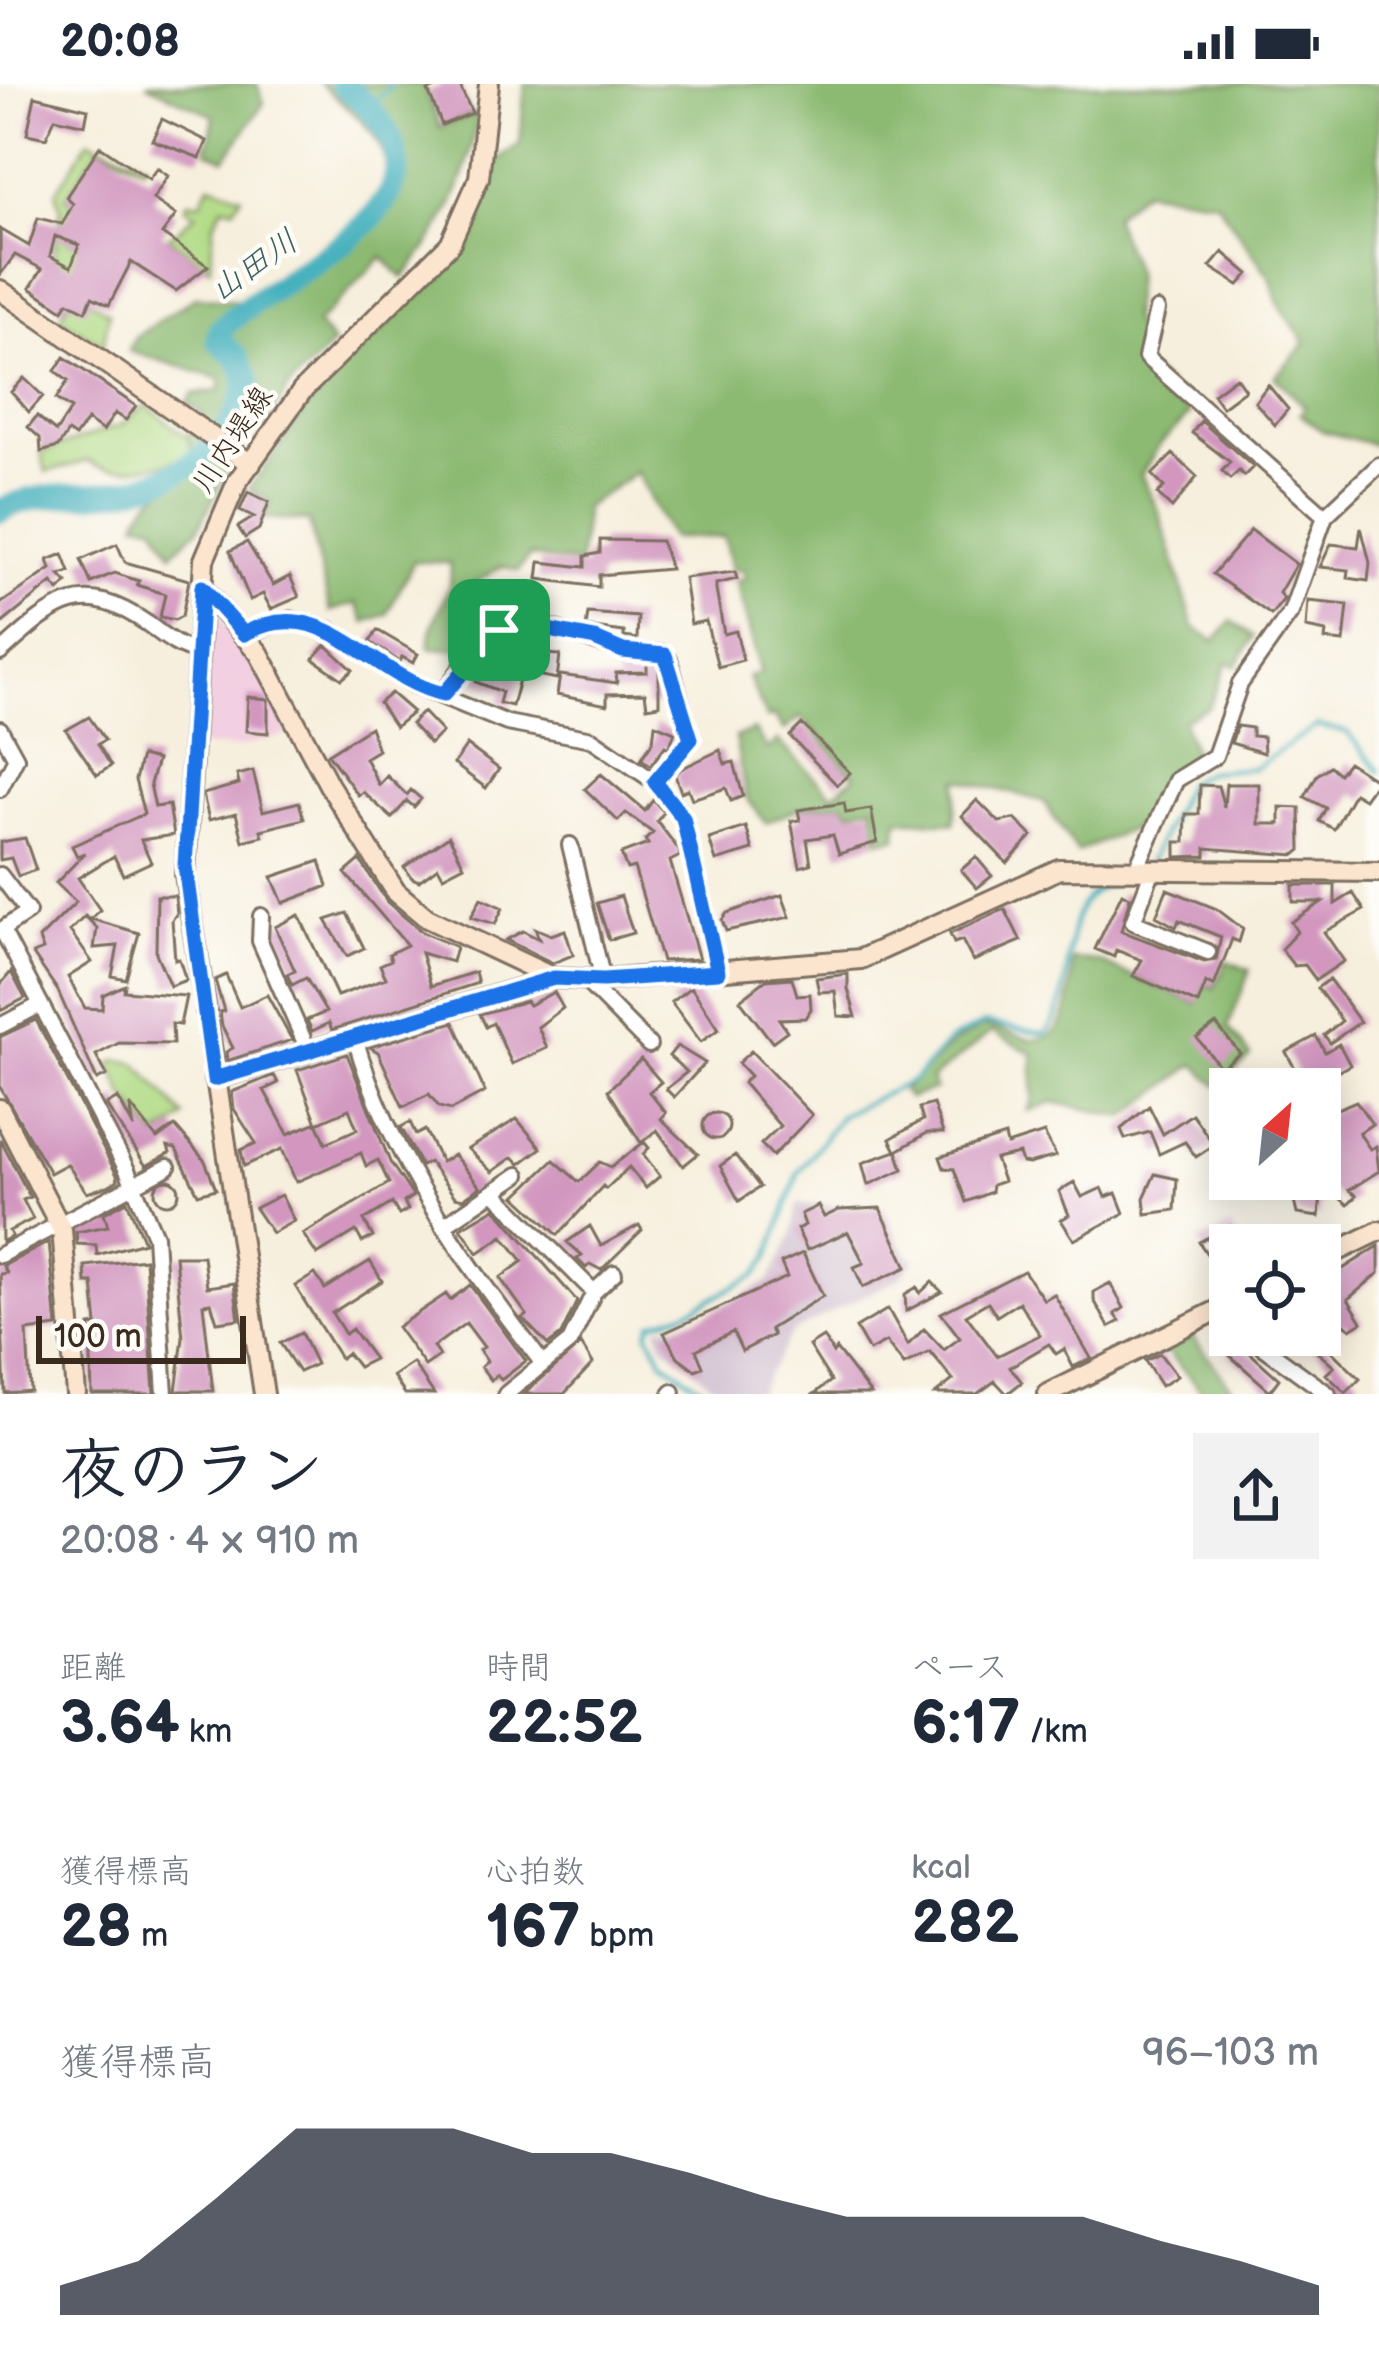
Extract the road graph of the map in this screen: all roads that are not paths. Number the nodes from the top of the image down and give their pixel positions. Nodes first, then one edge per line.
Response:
1 (489, 84) edge
2 (0, 290) edge
3 (1156, 310) dead end
4 (251, 464) junction
5 (1379, 465) edge
6 (1325, 516) junction
7 (202, 587) junction
8 (244, 634) junction
9 (197, 651) junction
10 (0, 653) edge
11 (444, 694) junction
12 (0, 730) edge
13 (655, 782) junction
14 (0, 789) edge
15 (570, 844) dead end
16 (1144, 869) junction
17 (1379, 872) edge
18 (0, 875) edge
19 (261, 916) dead end
20 (1, 930) edge
21 (1208, 952) dead end
22 (718, 972) junction
23 (554, 978) junction
24 (595, 980) junction
25 (40, 1005) junction
26 (0, 1026) edge
27 (355, 1039) junction
28 (649, 1045) dead end
29 (309, 1052) junction
30 (214, 1079) junction
31 (0, 1109) edge
32 (168, 1167) dead end
33 (518, 1175) dead end
34 (134, 1185) junction
35 (494, 1192) junction
36 (60, 1224) junction
37 (443, 1226) junction
38 (1379, 1231) edge
39 (1341, 1250) edge
40 (0, 1255) edge
41 (614, 1273) dead end
42 (594, 1292) junction
43 (1209, 1314) edge
44 (1276, 1356) edge
45 (543, 1364) junction
46 (76, 1394) edge
47 (165, 1394) edge
48 (264, 1394) edge
49 (506, 1394) edge
50 (1048, 1394) edge
51 (1328, 1394) edge

1 - 4 street, 川内堤線
2 - 4 street
3 - 6 street
4 - 7 street, 川内堤線
5 - 6 street
6 - 16 street
7 - 8 street
7 - 9 street, 川内堤線
8 - 11 street
8 - 23 street
9 - 10 street
9 - 30 street, 川内堤線
11 - 13 street
11 - 13 street
12 - 14 street
13 - 22 street
15 - 24 street
16 - 17 street
16 - 21 street
16 - 22 street
18 - 20 street
19 - 29 street
20 - 25 street
22 - 24 street
23 - 24 street
23 - 27 street
24 - 28 street
25 - 26 street
25 - 34 street
27 - 29 street
27 - 37 street
29 - 30 street
30 - 48 street, 川内堤線
31 - 36 street
32 - 34 street
33 - 35 street
34 - 36 street
34 - 47 street
35 - 37 street
35 - 42 street
36 - 40 street
36 - 46 street
37 - 45 street
38 - 39 street
41 - 42 street
42 - 45 street
43 - 50 street
44 - 51 street
45 - 49 street

